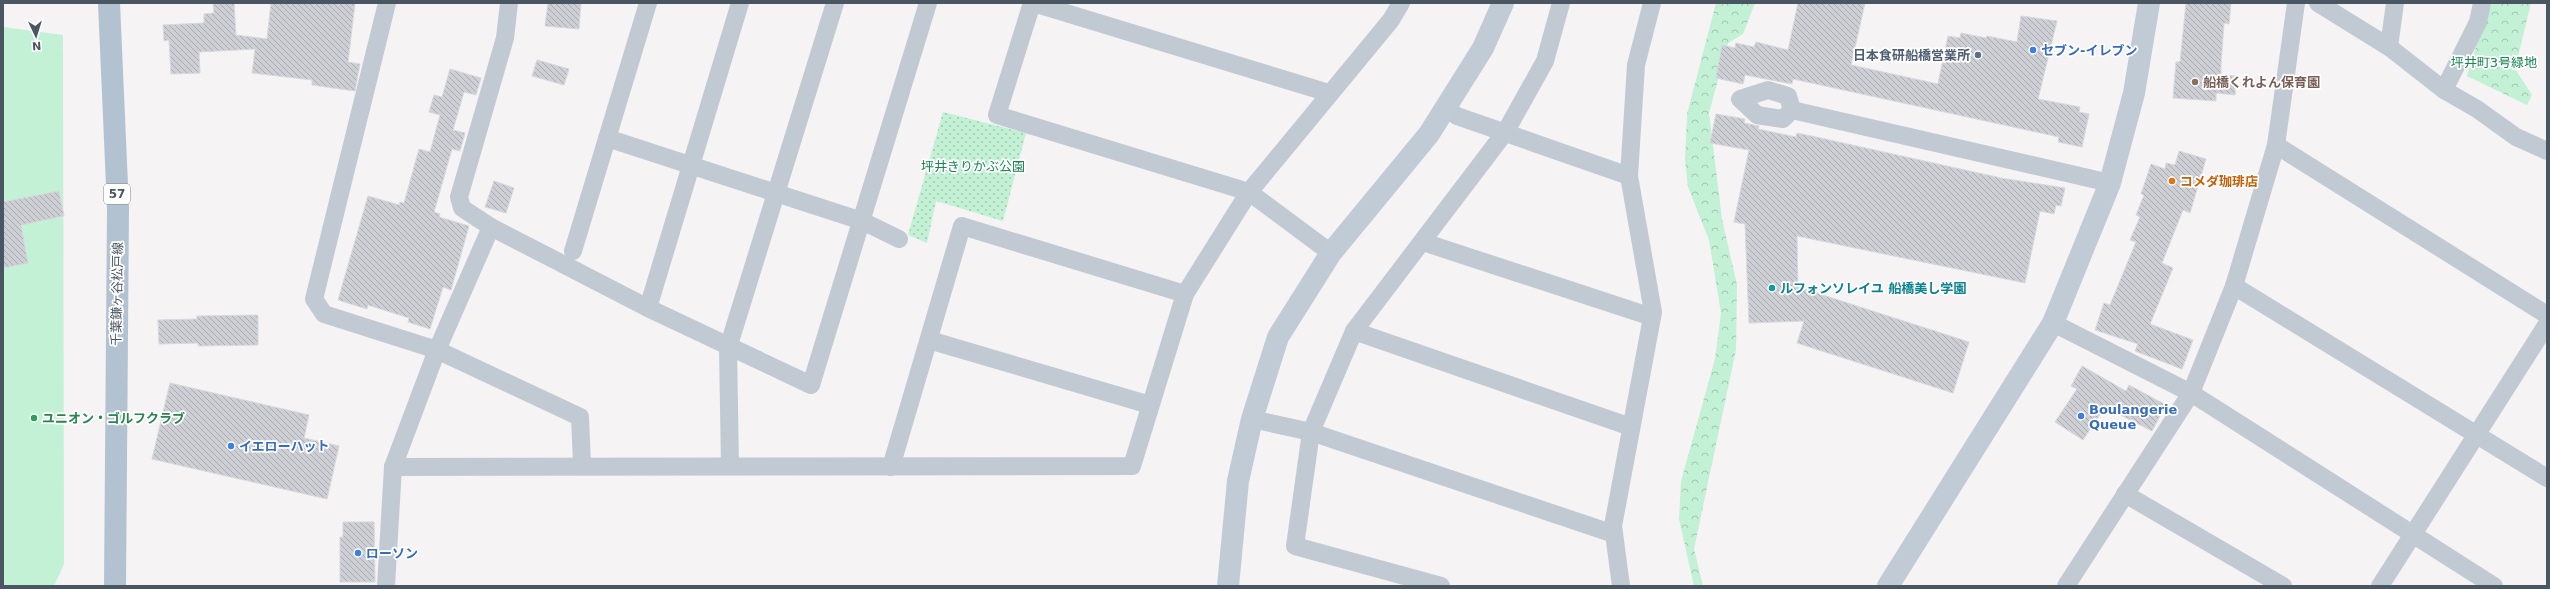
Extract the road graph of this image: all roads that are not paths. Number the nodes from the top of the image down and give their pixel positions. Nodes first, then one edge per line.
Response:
1 (109, 3) edge
2 (387, 3) edge
3 (508, 3) edge
4 (648, 3) edge
5 (740, 3) edge
6 (835, 3) edge
7 (928, 3) edge
8 (1032, 3) edge
9 (1401, 3) edge
10 (1503, 3) edge
11 (1561, 3) edge
12 (1652, 3) edge
13 (2149, 3) edge
14 (2296, 3) edge
15 (2318, 3) edge
16 (2395, 3) edge
17 (2482, 3) edge
18 (2389, 47) junction
19 (2444, 90) junction
20 (1329, 93) junction
21 (1446, 108) junction
22 (1792, 110) dead end
23 (1506, 132) junction
24 (607, 138) junction
25 (2276, 145) junction
26 (2547, 151) edge
27 (691, 165) junction
28 (1629, 176) junction
29 (2110, 182) junction
30 (1249, 192) junction
31 (777, 193) junction
32 (862, 221) junction
33 (491, 227) junction
34 (899, 239) dead end
35 (1423, 242) junction
36 (572, 252) dead end
37 (1331, 253) junction
38 (2234, 286) junction
39 (1185, 294) junction
40 (648, 308) junction
41 (2547, 315) edge
42 (1652, 317) junction
43 (2053, 323) junction
44 (2547, 324) edge
45 (1354, 331) junction
46 (929, 340) junction
47 (728, 348) junction
48 (437, 350) junction
49 (2190, 393) junction
50 (1150, 405) junction
51 (1252, 419) junction
52 (1632, 427) junction
53 (1311, 432) junction
54 (2477, 434) junction
55 (582, 465) junction
56 (730, 466) junction
57 (393, 467) junction
58 (891, 467) junction
59 (2547, 478) edge
60 (2125, 494) junction
61 (1614, 534) junction
62 (2413, 535) junction
63 (115, 586) edge
64 (386, 586) edge
65 (1228, 586) edge
66 (1440, 586) edge
67 (1621, 586) edge
68 (1888, 586) edge
69 (2067, 586) edge
70 (2283, 586) edge
71 (2380, 586) edge
72 (2494, 586) edge

1 - 63 main road, 千葉鎌ヶ谷松戸線 / 57
2 - 48 street
3 - 33 street
4 - 24 street
5 - 27 street
6 - 31 street
7 - 32 street
8 - 20 street
8 - 30 street
9 - 20 street
10 - 21 street
11 - 23 street
12 - 28 street
13 - 29 street
14 - 25 street
15 - 18 street
16 - 18 street
17 - 19 street
18 - 19 street
19 - 26 street
20 - 30 street
21 - 23 street
21 - 37 street
22 - 29 street
23 - 28 street
23 - 35 street
24 - 27 street
24 - 36 street
25 - 38 street
25 - 41 street
27 - 31 street
27 - 40 street
28 - 42 street
29 - 43 street
30 - 37 street
30 - 39 street
31 - 32 street
31 - 47 street
32 - 34 street
32 - 47 street
33 - 40 street
33 - 48 street
35 - 42 street
35 - 45 street
37 - 51 street
38 - 49 street
38 - 54 street
39 - 46 street
39 - 50 street
40 - 47 street
42 - 52 street
43 - 49 street
43 - 68 street
44 - 54 street
45 - 52 street
45 - 53 street
46 - 50 street
46 - 58 street
47 - 56 street
48 - 55 street
48 - 57 street
49 - 60 street
49 - 62 street
50 - 58 street
51 - 53 street
51 - 65 street
52 - 61 street
53 - 61 street
53 - 66 street
54 - 59 street
54 - 62 street
55 - 56 street
55 - 57 street
56 - 58 street
57 - 64 street
60 - 69 street
60 - 70 street
61 - 67 street
62 - 71 street
62 - 72 street

